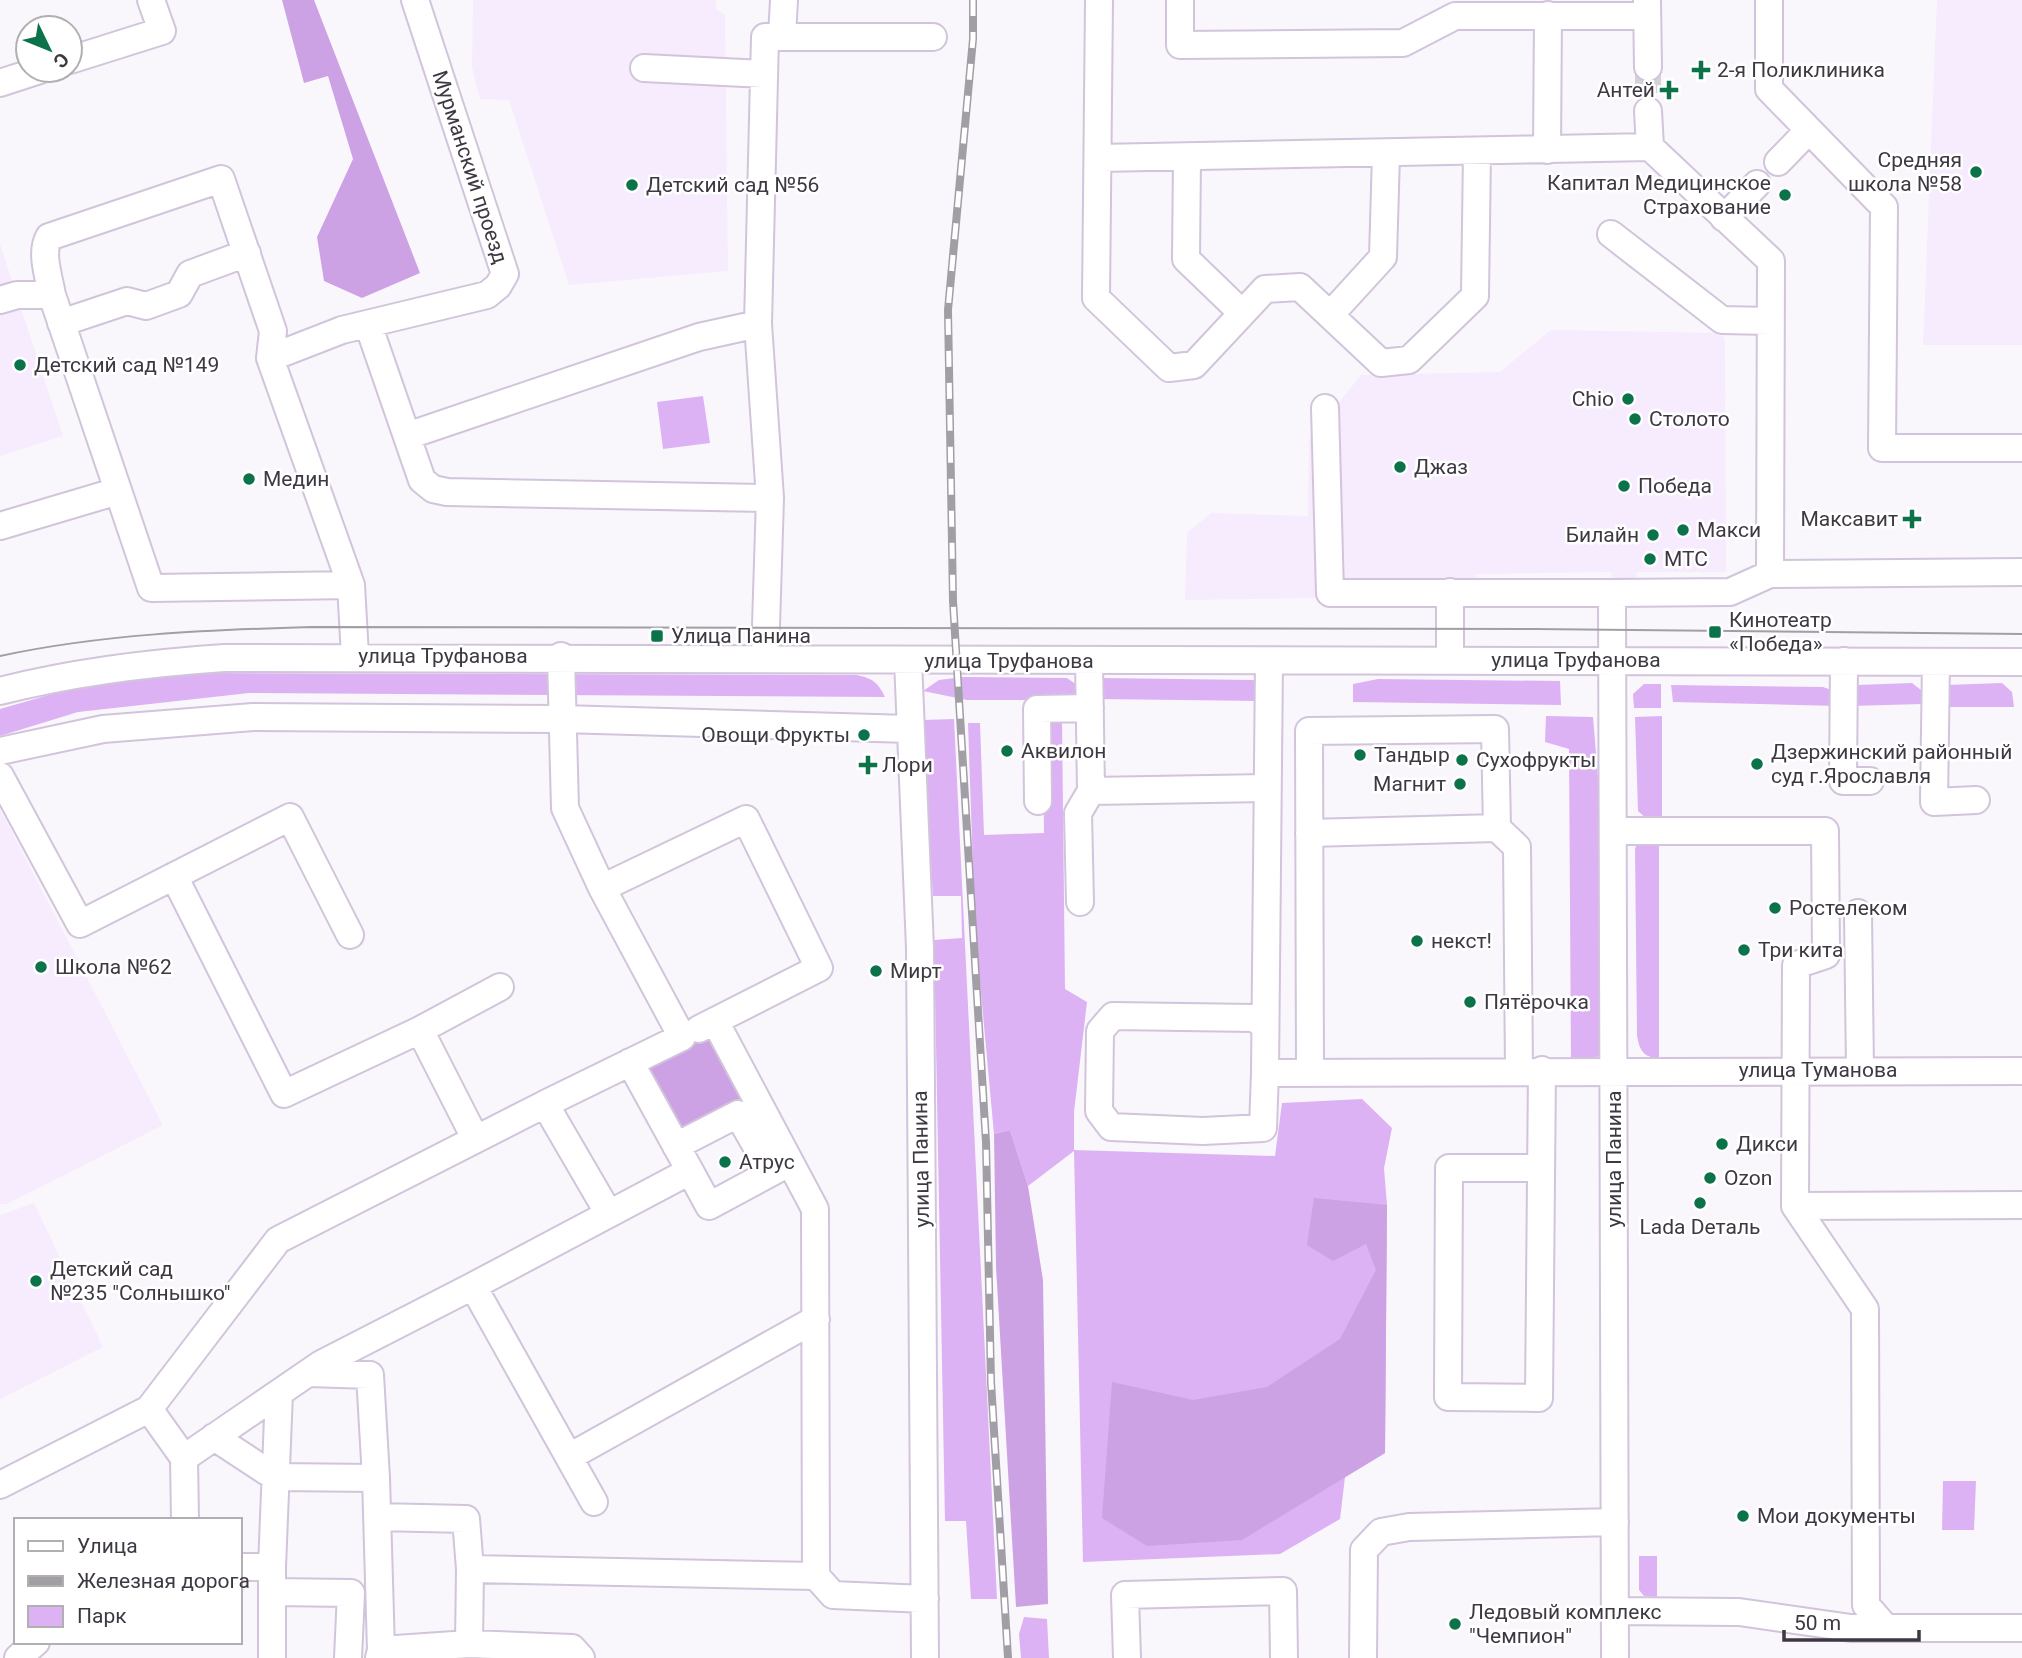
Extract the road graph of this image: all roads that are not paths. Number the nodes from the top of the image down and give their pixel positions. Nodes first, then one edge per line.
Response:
1 (151, 0) edge
2 (415, 0) edge
3 (784, 0) edge
4 (1099, 0) edge
5 (1180, 0) edge
6 (1769, 0) edge
7 (1455, 8) edge
8 (1647, 8) edge
9 (1538, 10) edge
10 (782, 36) junction
11 (933, 37) dead end
12 (84, 56) edge
13 (1648, 67) tunnel mouth
14 (644, 68) dead end
15 (764, 74) junction
16 (1648, 111) tunnel mouth
17 (1809, 130) junction
18 (1650, 148) junction
19 (1547, 150) junction
20 (1477, 152) junction
21 (1386, 155) junction
22 (1187, 157) junction
23 (1099, 159) junction
24 (1778, 162) dead end
25 (1757, 184) dead end
26 (1724, 218) junction
27 (1611, 234) dead end
28 (247, 253) junction
29 (52, 295) junction
30 (0, 300) edge
31 (1242, 313) junction
32 (1330, 315) junction
33 (1770, 321) junction
34 (61, 323) junction
35 (368, 324) junction
36 (758, 324) junction
37 (270, 358) junction
38 (1325, 408) dead end
39 (408, 436) junction
40 (2022, 448) edge
41 (118, 491) junction
42 (770, 498) junction
43 (0, 526) edge
44 (2022, 572) edge
45 (1770, 574) junction
46 (351, 585) junction
47 (1450, 592) junction
48 (1612, 593) junction
49 (355, 656) junction
50 (561, 656) junction
51 (765, 658) junction
52 (908, 660) junction
53 (1450, 660) junction
54 (1612, 660) junction
55 (1089, 661) junction
56 (1269, 661) junction
57 (1844, 662) junction
58 (1936, 662) junction
59 (2022, 662) edge
60 (0, 691) edge
61 (1090, 708) junction
62 (561, 719) junction
63 (910, 729) junction
64 (1268, 731) junction
65 (1309, 731) junction
66 (0, 751) edge
67 (0, 776) edge
68 (1870, 780) dead end
69 (1267, 788) junction
70 (1091, 791) junction
71 (1976, 800) dead end
72 (1038, 801) dead end
73 (1497, 828) junction
74 (1615, 831) junction
75 (1309, 833) junction
76 (174, 876) junction
77 (601, 888) junction
78 (1080, 902) dead end
79 (1858, 913) dead end
80 (350, 935) dead end
81 (500, 988) dead end
82 (715, 1021) junction
83 (1264, 1025) junction
84 (420, 1030) junction
85 (682, 1037) junction
86 (630, 1062) junction
87 (1530, 1070) junction
88 (1614, 1070) junction
89 (1794, 1070) junction
90 (1860, 1070) junction
91 (2022, 1071) edge
92 (1265, 1073) junction
93 (1310, 1073) junction
94 (545, 1104) junction
95 (475, 1138) junction
96 (676, 1146) junction
97 (781, 1167) junction
98 (1540, 1168) junction
99 (690, 1171) junction
100 (2022, 1205) edge
101 (1796, 1206) junction
102 (609, 1214) junction
103 (473, 1286) junction
104 (816, 1319) junction
105 (308, 1373) junction
106 (279, 1393) junction
107 (149, 1409) junction
108 (214, 1437) junction
109 (569, 1457) junction
110 (184, 1458) junction
111 (275, 1476) junction
112 (376, 1478) junction
113 (0, 1485) edge
114 (594, 1502) dead end
115 (377, 1517) junction
116 (185, 1518) edge
117 (1615, 1522) junction
118 (242, 1568) edge
119 (470, 1569) junction
120 (816, 1576) junction
121 (272, 1580) junction
122 (925, 1599) junction
123 (1615, 1611) junction
124 (1886, 1628) junction
125 (2022, 1628) edge
126 (34, 1644) edge
127 (469, 1644) junction
128 (0, 1650) edge
129 (428, 1652) edge
130 (380, 1654) edge
131 (18, 1658) edge
132 (272, 1658) edge
133 (348, 1658) edge
134 (582, 1658) edge
135 (925, 1658) edge
136 (1127, 1658) edge
137 (1284, 1658) edge
138 (1363, 1658) edge
139 (1615, 1658) edge

1 - 12 street
2 - 35 street, Мурманский проезд
3 - 10 street
4 - 23 street
5 - 7 street
6 - 17 street
7 - 9 street
8 - 9 street
8 - 13 street
9 - 19 street
10 - 11 street
10 - 15 street
14 - 15 street
15 - 36 street
16 - 18 street
17 - 24 street
17 - 40 street
18 - 19 street
18 - 26 street
19 - 20 street
20 - 21 street
20 - 32 street
21 - 22 street
21 - 32 street
22 - 23 street
22 - 31 street
23 - 31 street
25 - 26 street
26 - 33 street
27 - 33 street
28 - 29 street
28 - 34 street
28 - 37 street
29 - 30 street
29 - 34 street
31 - 32 street
33 - 45 street
34 - 41 street
35 - 37 street, Мурманский проезд
35 - 39 street
36 - 39 street
36 - 42 street
37 - 46 street
38 - 47 street
39 - 42 street
41 - 43 street
41 - 46 street
42 - 51 street
44 - 45 street
45 - 48 street
46 - 49 street
47 - 48 street
47 - 53 street
48 - 54 street, улица Панина
49 - 50 street, улица Труфанова
49 - 60 street, улица Труфанова
50 - 51 street, улица Труфанова
50 - 62 street
51 - 52 street, улица Труфанова
52 - 55 street, улица Труфанова
52 - 63 street, улица Панина
53 - 54 street, улица Труфанова
53 - 56 street, улица Труфанова
54 - 57 street, улица Труфанова
54 - 74 street, улица Панина
55 - 56 street, улица Труфанова
55 - 61 street
56 - 64 street
57 - 58 street, улица Труфанова
57 - 68 street
58 - 59 street, улица Труфанова
58 - 71 street
61 - 70 street
61 - 72 street
62 - 63 street
62 - 66 street
62 - 77 street
63 - 122 street, улица Панина
64 - 65 street
64 - 69 street
65 - 73 street
65 - 75 street
67 - 76 street
69 - 70 street
69 - 83 street
70 - 78 street
73 - 75 street
73 - 87 street
74 - 88 street, улица Панина
74 - 89 street
75 - 93 street
76 - 80 street
76 - 84 street
77 - 82 street
77 - 85 street
79 - 90 street
81 - 84 street
82 - 85 street
82 - 97 street
83 - 92 street
83 - 92 street
84 - 95 street
85 - 86 street
86 - 94 street
86 - 96 street
87 - 88 street, улица Туманова
87 - 93 street, улица Туманова
87 - 98 street
88 - 89 street, улица Туманова
88 - 117 street, улица Панина
89 - 90 street, улица Туманова
89 - 101 street
90 - 91 street, улица Туманова
92 - 93 street, улица Туманова
94 - 95 street
94 - 102 street
95 - 107 street
96 - 97 street
96 - 99 street
97 - 99 street
97 - 104 street
98 - 98 street
99 - 102 street
100 - 101 street
101 - 124 street
102 - 103 street
103 - 105 street
103 - 109 street
104 - 109 street
104 - 120 street
105 - 106 street
105 - 112 street
106 - 108 street
106 - 111 street
107 - 110 street
107 - 113 street
108 - 110 street
108 - 111 street
109 - 114 street
110 - 116 street
111 - 112 street
111 - 121 street
112 - 115 street
115 - 119 street
115 - 130 street
117 - 123 street, улица Панина
117 - 138 street
118 - 121 street
119 - 120 street
119 - 127 street
120 - 122 street
121 - 132 street
121 - 133 street
122 - 135 street, улица Панина
123 - 124 street
123 - 139 street, улица Панина
124 - 125 street
126 - 131 street
127 - 129 street
127 - 134 street
128 - 131 street
129 - 130 street
136 - 137 street

